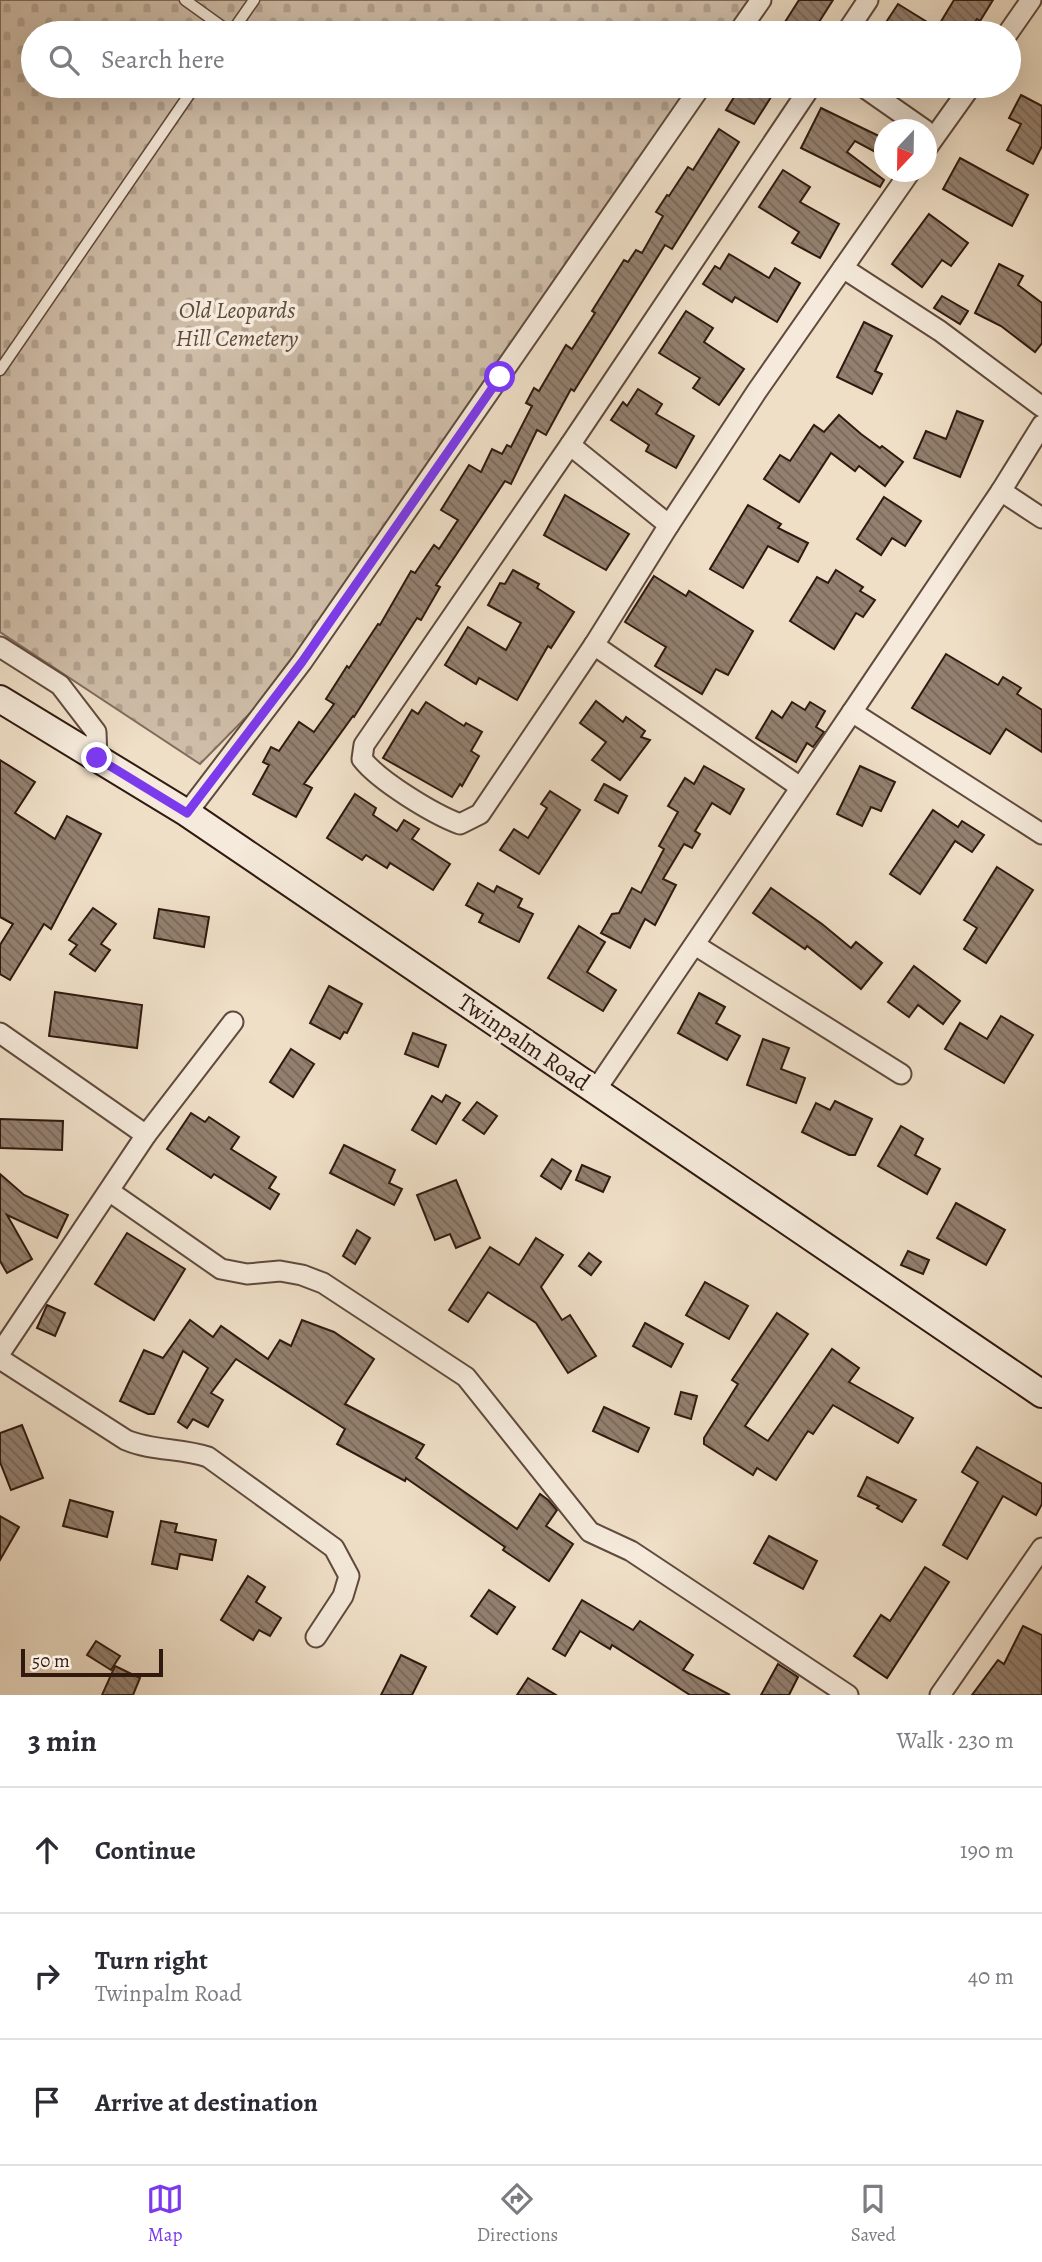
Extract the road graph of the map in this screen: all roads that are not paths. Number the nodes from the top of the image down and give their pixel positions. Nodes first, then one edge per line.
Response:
1 (185, 0) edge
2 (254, 0) edge
3 (761, 0) edge
4 (868, 0) edge
5 (1031, 0) edge
6 (214, 21) edge
7 (239, 21) edge
8 (746, 21) edge
9 (854, 21) edge
10 (1016, 21) edge
11 (187, 98) edge
12 (693, 98) edge
13 (803, 98) edge
14 (878, 98) edge
15 (961, 98) edge
16 (906, 119) edge
17 (937, 126) edge
18 (904, 182) edge
19 (843, 268) junction
20 (0, 370) edge
21 (1042, 407) edge
22 (1042, 425) edge
23 (570, 445) junction
24 (1001, 491) junction
25 (1042, 518) edge
26 (669, 525) junction
27 (594, 645) junction
28 (0, 647) edge
29 (0, 699) edge
30 (852, 712) junction
31 (97, 758) junction
32 (800, 787) junction
33 (187, 813) junction
34 (1042, 834) edge
35 (695, 945) junction
36 (233, 1022) dead end
37 (0, 1033) edge
38 (901, 1074) dead end
39 (595, 1091) junction
40 (146, 1135) junction
41 (109, 1191) junction
42 (0, 1353) edge
43 (0, 1359) edge
44 (1042, 1394) edge
45 (1042, 1548) edge
46 (316, 1637) dead end
47 (848, 1695) edge
48 (940, 1695) edge

1 - 6 lane
2 - 7 lane
3 - 8 street
4 - 9 street
5 - 10 street
11 - 20 lane
12 - 33 street
13 - 23 street
14 - 16 street
15 - 17 street
18 - 19 street
19 - 21 street
19 - 26 street
22 - 24 street
23 - 26 street
23 - 27 street
24 - 25 street
24 - 30 street
26 - 27 street
27 - 32 street
28 - 31 street
29 - 31 main road, Twinpalm Road
30 - 32 street
30 - 34 street
31 - 33 main road, Twinpalm Road
32 - 35 street
33 - 39 main road, Twinpalm Road
35 - 38 street
35 - 39 street
36 - 40 street
37 - 40 street
39 - 44 main road, Twinpalm Road
40 - 41 street
41 - 42 street
41 - 47 street
43 - 46 street
45 - 48 street

